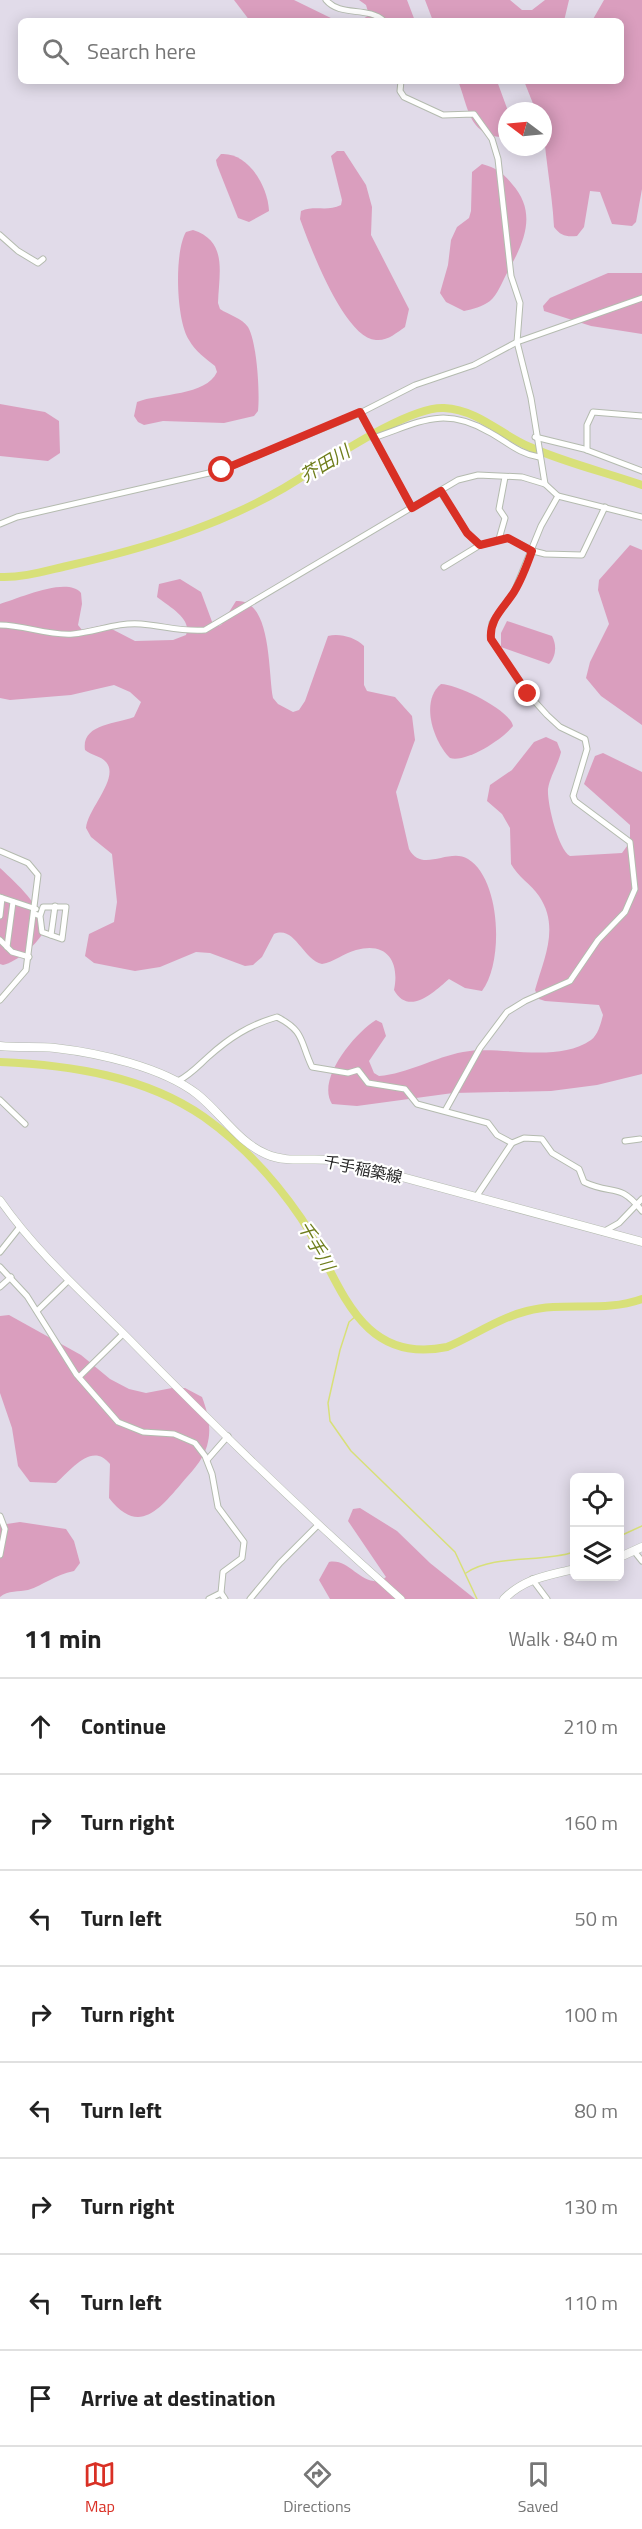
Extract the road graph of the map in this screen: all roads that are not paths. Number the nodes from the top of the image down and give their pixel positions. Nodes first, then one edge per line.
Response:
1 (326, 0) edge
2 (380, 18) edge
3 (402, 84) edge
4 (0, 235) edge
5 (43, 259) dead end
6 (642, 298) edge
7 (518, 342) junction
8 (360, 412) junction
9 (642, 416) edge
10 (535, 437) junction
11 (373, 438) junction
12 (587, 450) junction
13 (539, 457) junction
14 (642, 471) edge
15 (505, 477) junction
16 (545, 484) junction
17 (441, 491) junction
18 (558, 496) junction
19 (605, 507) junction
20 (412, 508) junction
21 (642, 518) edge
22 (0, 524) edge
23 (499, 539) junction
24 (480, 545) junction
25 (532, 551) junction
26 (444, 567) dead end
27 (0, 625) edge
28 (0, 851) edge
29 (1, 897) edge
30 (13, 902) junction
31 (55, 906) junction
32 (37, 913) junction
33 (0, 916) edge
34 (51, 935) junction
35 (0, 940) edge
36 (7, 947) junction
37 (29, 957) junction
38 (0, 1000) edge
39 (0, 1046) edge
40 (178, 1081) junction
41 (0, 1100) edge
42 (445, 1111) junction
43 (25, 1124) dead end
44 (640, 1140) edge
45 (625, 1141) dead end
46 (512, 1143) junction
47 (476, 1197) junction
48 (642, 1199) edge
49 (0, 1200) edge
50 (636, 1203) junction
51 (642, 1210) edge
52 (19, 1228) junction
53 (603, 1232) junction
54 (642, 1242) edge
55 (0, 1252) edge
56 (0, 1267) edge
57 (11, 1277) junction
58 (69, 1280) junction
59 (0, 1287) edge
60 (37, 1311) junction
61 (123, 1334) junction
62 (79, 1377) junction
63 (228, 1436) junction
64 (207, 1460) junction
65 (0, 1516) edge
66 (318, 1525) junction
67 (642, 1547) edge
68 (634, 1551) junction
69 (0, 1555) edge
70 (624, 1555) edge
71 (642, 1561) edge
72 (570, 1570) edge
73 (532, 1579) junction
74 (221, 1593) junction
75 (209, 1599) edge
76 (225, 1599) edge
77 (250, 1599) edge
78 (400, 1599) edge
79 (504, 1599) edge
80 (547, 1599) edge

1 - 2 street
3 - 7 street
4 - 5 street
6 - 7 street
7 - 8 street
7 - 10 street
8 - 11 street
8 - 22 street
9 - 12 street
10 - 12 street
10 - 13 street
11 - 13 street
11 - 20 street
12 - 14 street
13 - 16 street
15 - 16 street
15 - 17 street
15 - 23 street
16 - 18 street
17 - 20 street
17 - 24 street
18 - 19 street
18 - 25 street
19 - 21 street
19 - 25 street
20 - 27 street
23 - 24 street
23 - 25 street
24 - 26 street
25 - 42 street
28 - 32 street
29 - 30 street
29 - 33 street
30 - 32 street
30 - 36 street
31 - 32 street
31 - 34 street
31 - 34 street
32 - 34 street
32 - 37 street
35 - 36 street
36 - 37 street
37 - 38 street
39 - 40 main road, 千手稲築線
40 - 42 street
40 - 47 main road, 千手稲築線
41 - 43 street
42 - 46 street
44 - 45 street
46 - 47 street
46 - 50 street
47 - 53 main road, 千手稲築線
48 - 50 street
49 - 52 street
50 - 51 street
50 - 53 street
52 - 55 street
52 - 58 street
53 - 54 main road, 千手稲築線
56 - 57 street
57 - 59 street
57 - 60 street
58 - 60 street
58 - 61 street
60 - 62 street
61 - 62 street
61 - 63 street
62 - 64 street
63 - 64 street
63 - 66 street
64 - 74 street
65 - 69 street
66 - 77 street
66 - 78 street
67 - 68 main road
68 - 70 main road
68 - 71 street
72 - 73 main road
73 - 79 main road
73 - 80 street
74 - 75 street
74 - 76 street

